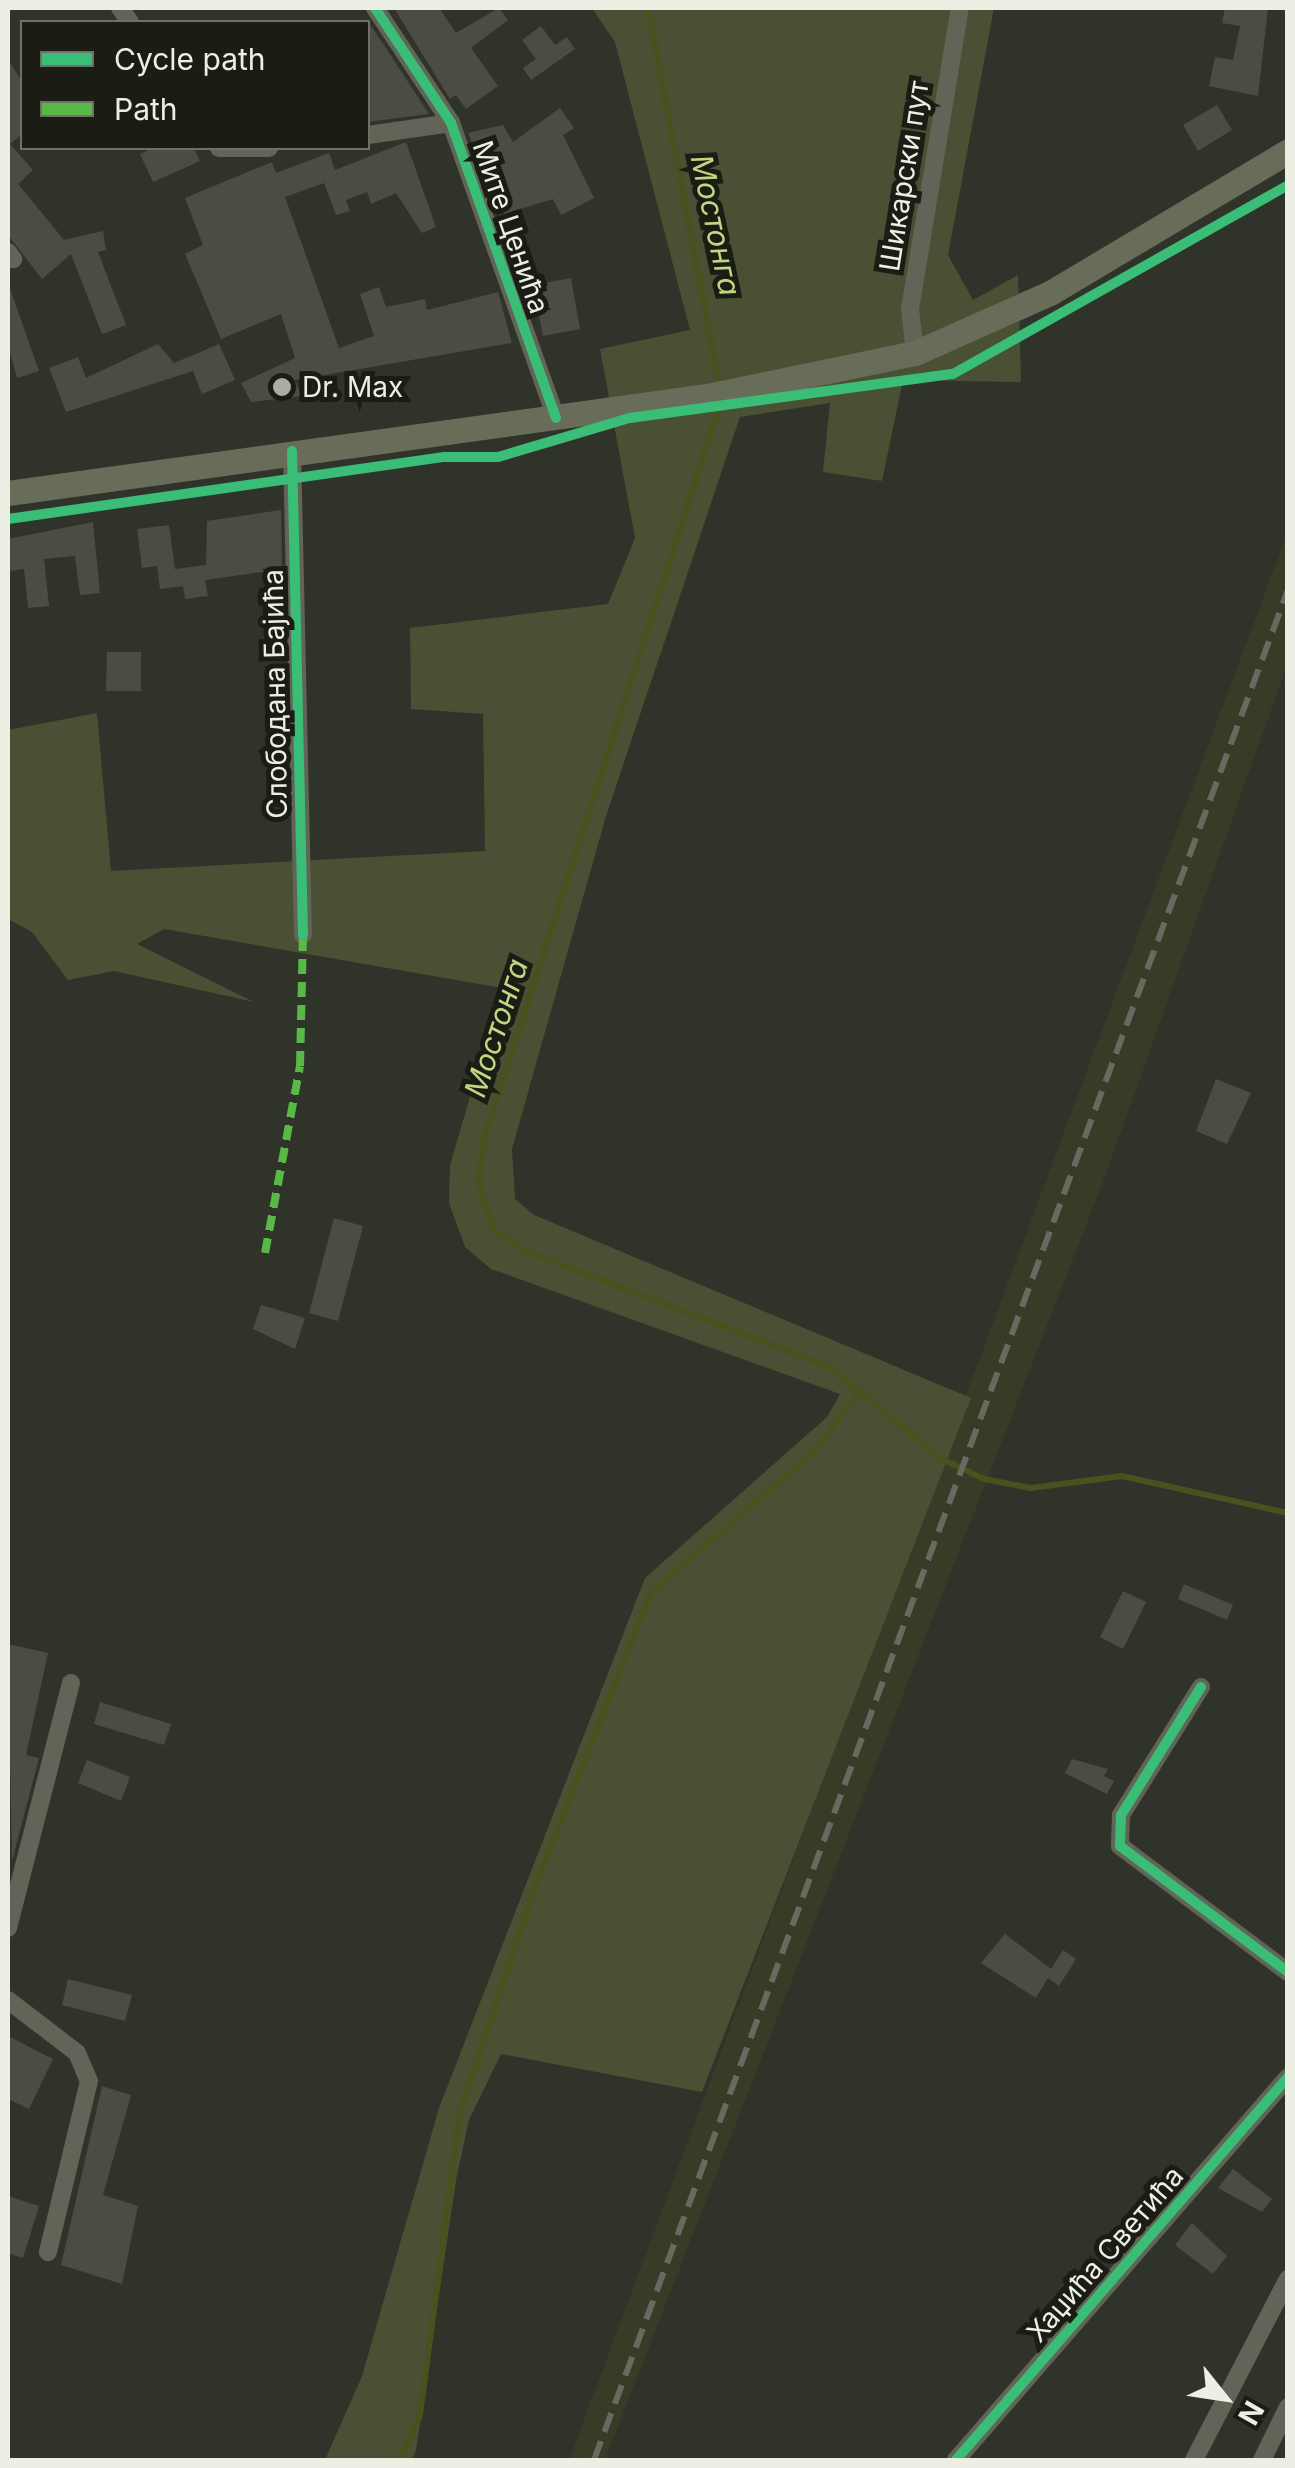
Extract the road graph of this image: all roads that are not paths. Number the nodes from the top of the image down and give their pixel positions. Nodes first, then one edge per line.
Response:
1 (375, 8) edge
2 (960, 8) edge
3 (452, 123) junction
4 (370, 136) edge
5 (1288, 150) edge
6 (915, 353) junction
7 (556, 418) junction
8 (292, 451) junction
9 (8, 493) edge
10 (304, 936) dead end
11 (71, 1683) dead end
12 (1201, 1687) dead end
13 (8, 1928) edge
14 (1288, 1972) edge
15 (8, 2000) edge
16 (1288, 2077) edge
17 (48, 2252) dead end
18 (1288, 2279) edge
19 (1288, 2407) edge
20 (956, 2460) edge
21 (1194, 2460) edge
22 (1262, 2460) edge

1 - 3 street, Мите Ценића
2 - 6 street, Шикарски пут
3 - 4 street
3 - 7 street, Мите Ценића
5 - 6 main road
6 - 7 main road
7 - 8 main road
8 - 9 main road
8 - 10 street, Слободана Бајића
11 - 13 street
12 - 14 street
15 - 17 street
16 - 20 street, Хаџића Светића
18 - 21 street
19 - 22 street

